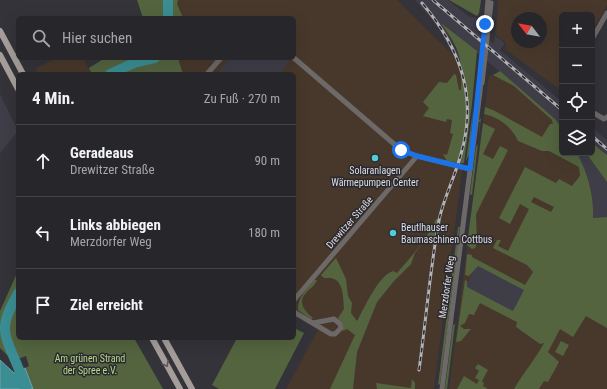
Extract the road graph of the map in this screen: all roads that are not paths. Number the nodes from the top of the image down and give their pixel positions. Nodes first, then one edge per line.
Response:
1 (489, 0) edge
2 (607, 13) edge
3 (0, 31) edge
4 (595, 34) edge
5 (0, 55) edge
6 (219, 60) edge
7 (296, 60) edge
8 (22, 72) edge
9 (209, 72) edge
10 (16, 85) edge
11 (595, 114) edge
12 (607, 117) edge
13 (417, 156) junction
14 (470, 169) junction
15 (296, 298) edge
16 (296, 313) edge
17 (313, 323) junction
18 (153, 340) edge
19 (165, 340) edge
20 (180, 389) edge
21 (192, 389) edge
22 (442, 389) edge

1 - 14 street, Merzdorfer Weg
2 - 4 street
3 - 8 main road
5 - 10 main road
6 - 9 street
7 - 13 street
11 - 12 street
13 - 14 street
13 - 15 street, Drewitzer Straße
14 - 22 street, Merzdorfer Weg
16 - 17 street
17 - 17 street
18 -> 20 main road
19 - 21 main road

